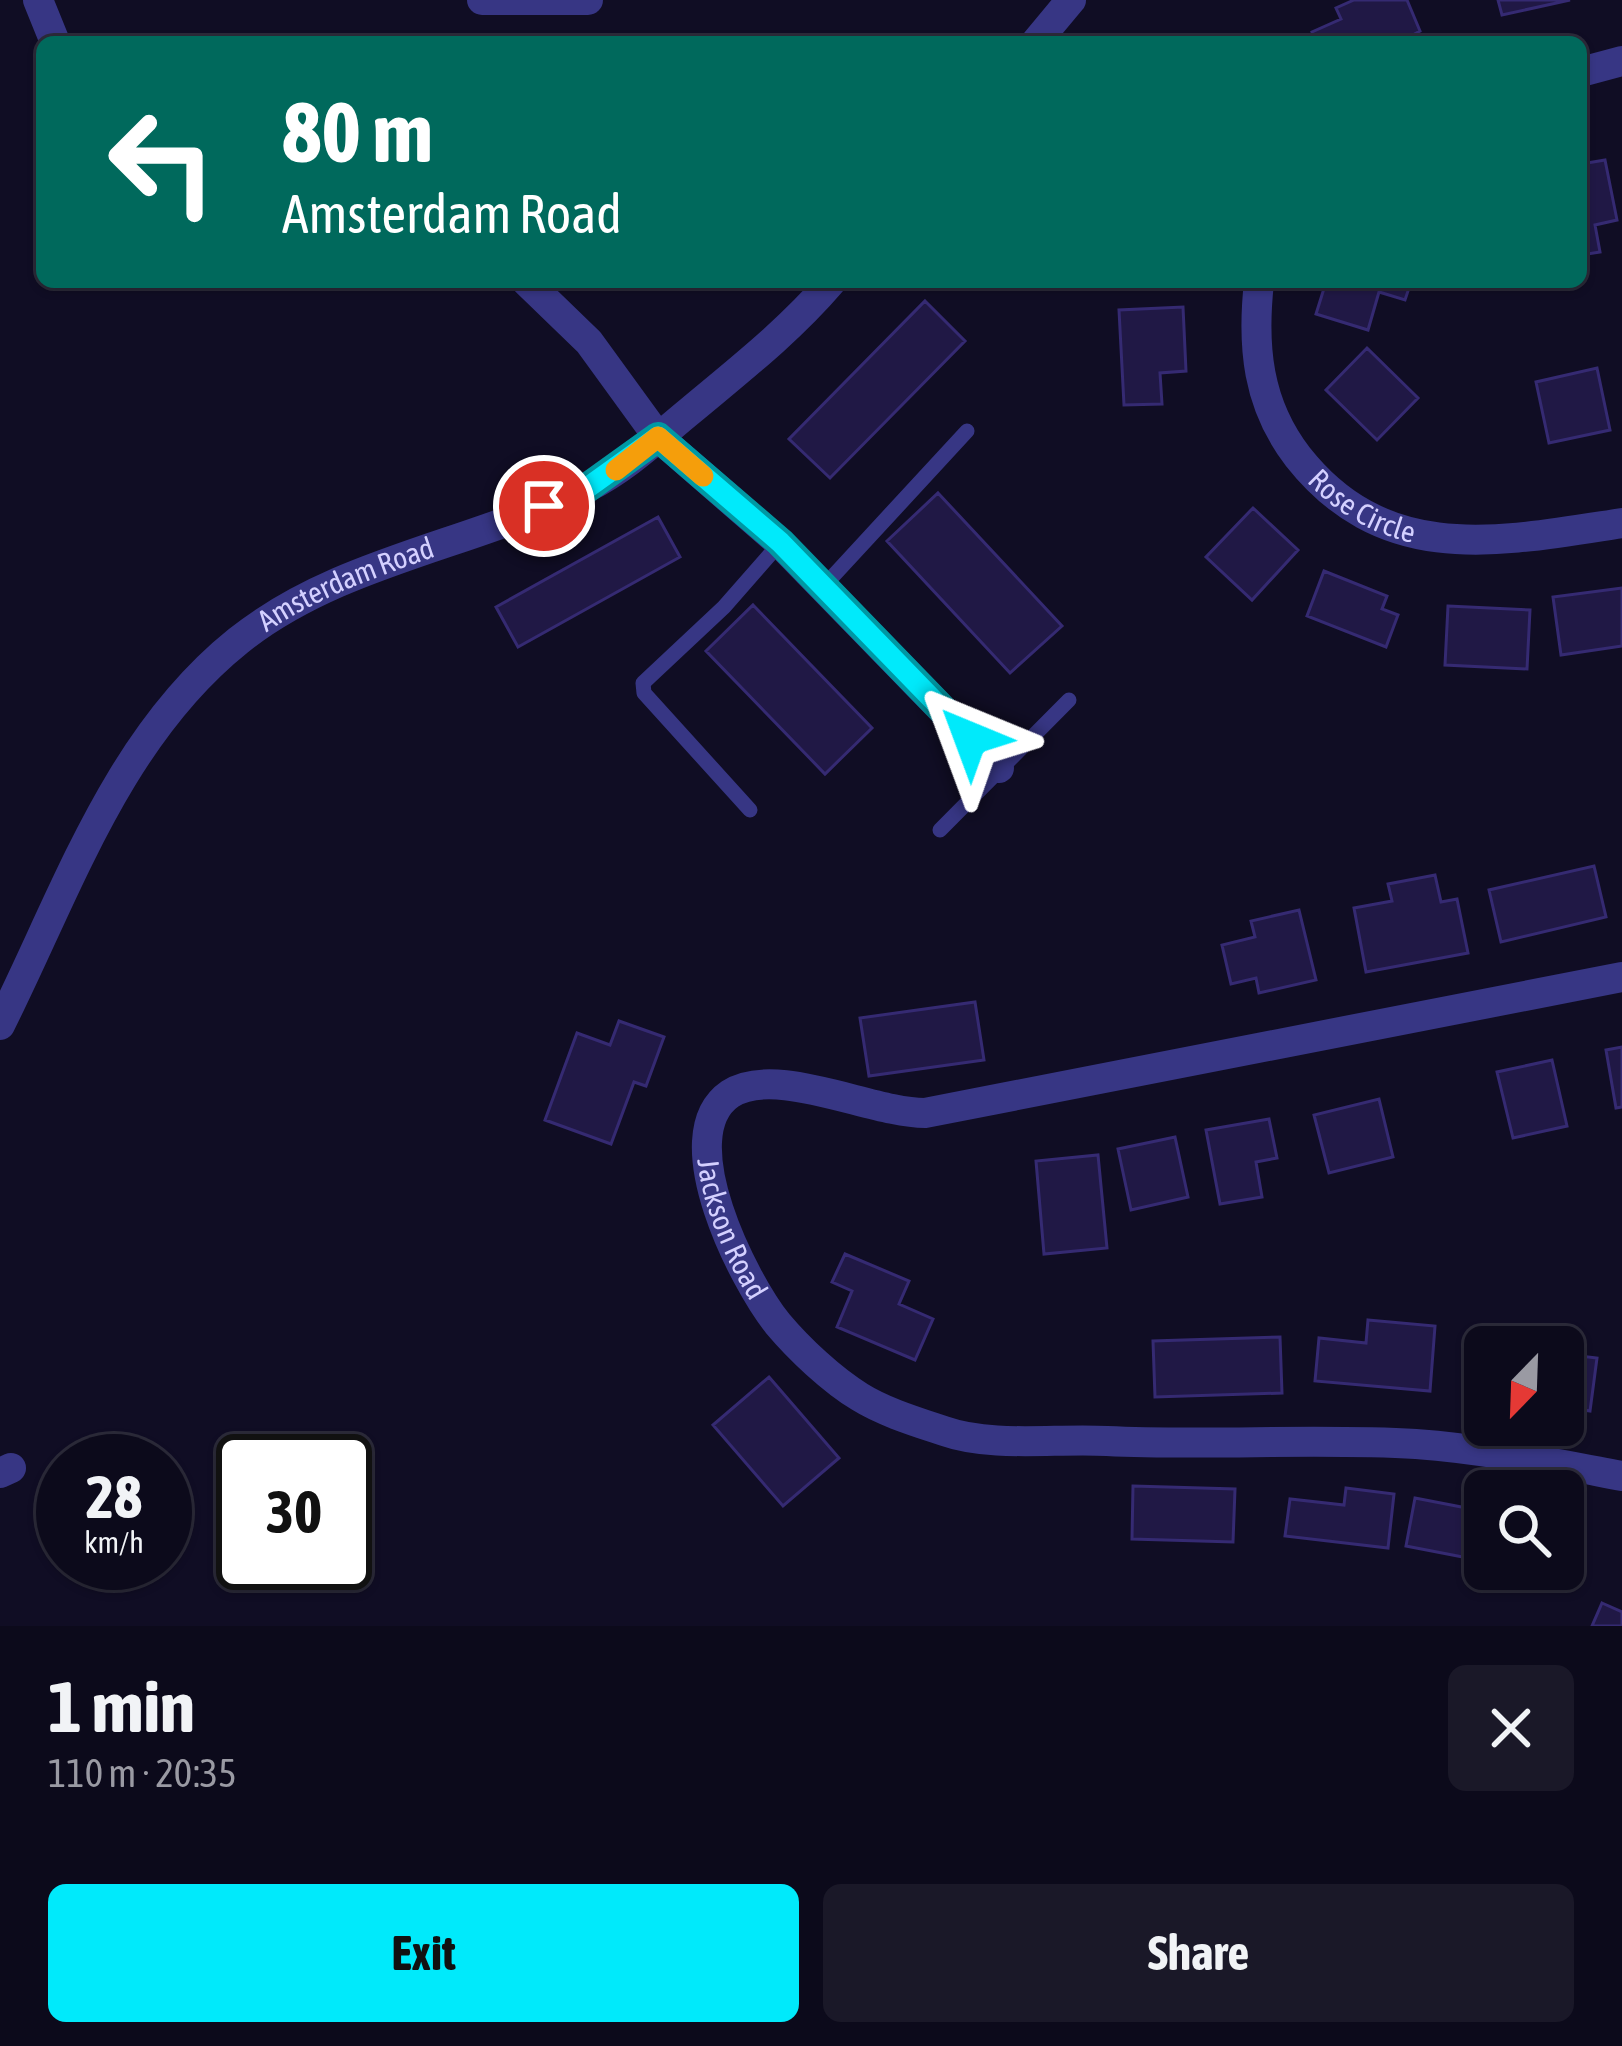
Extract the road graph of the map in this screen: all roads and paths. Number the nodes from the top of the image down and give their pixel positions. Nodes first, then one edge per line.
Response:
1 (38, 0) edge
2 (482, 0) edge
3 (588, 0) edge
4 (1071, 0) edge
5 (53, 36) edge
6 (1041, 36) edge
7 (1622, 61) edge
8 (1587, 70) edge
9 (533, 288) edge
10 (825, 288) edge
11 (1258, 288) edge
12 (967, 431) dead end
13 (658, 437) junction
14 (1622, 523) edge
15 (780, 542) junction
16 (823, 586) junction
17 (1069, 700) dead end
18 (999, 768) junction
19 (750, 810) dead end
20 (940, 830) dead end
21 (1622, 977) edge
22 (0, 1025) edge
23 (1622, 1476) edge

1 - 5 street
2 - 3 street
4 - 6 street
7 - 8 street
9 - 13 street
10 - 13 street, Amsterdam Road
11 - 14 street, Rose Circle
12 - 16 lane
13 - 15 street
13 - 22 street, Amsterdam Road
15 - 16 street
15 - 19 lane
16 - 18 street
17 - 18 lane
18 - 20 lane
21 - 23 street, Jackson Road

